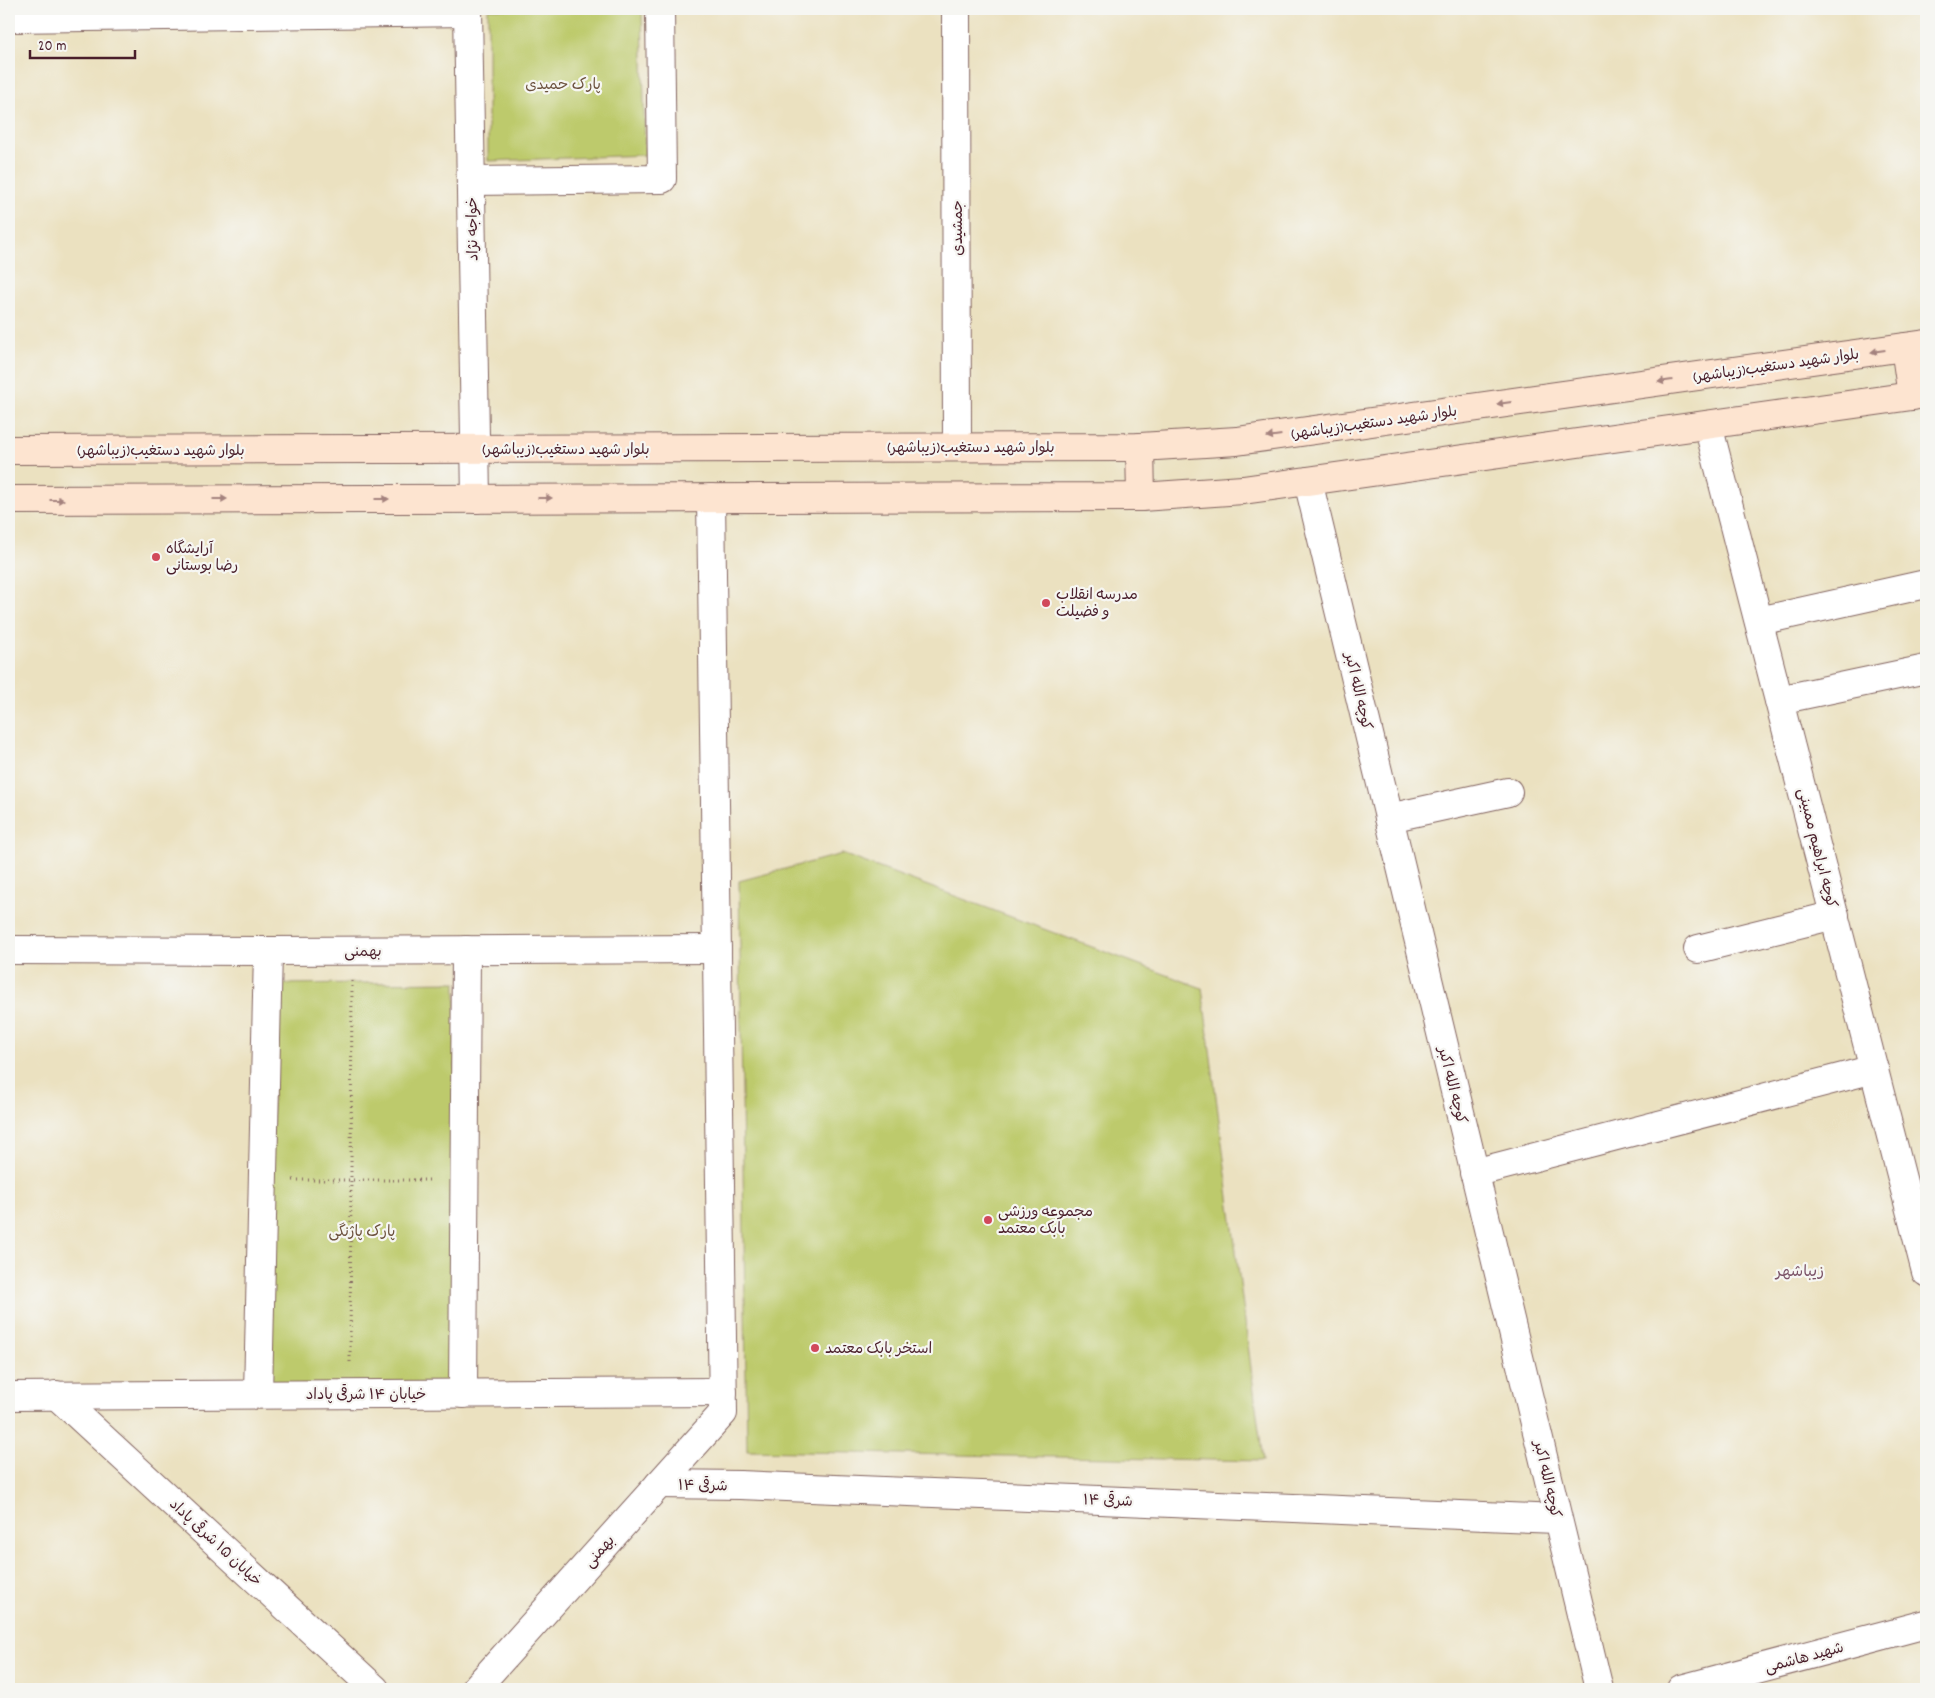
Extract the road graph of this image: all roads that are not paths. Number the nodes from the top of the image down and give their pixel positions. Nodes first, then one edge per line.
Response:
1 (660, 9) edge
2 (956, 9) edge
3 (468, 10) edge
4 (9, 18) edge
5 (471, 181) junction
6 (1916, 345) edge
7 (1919, 395) edge
8 (1708, 425) junction
9 (957, 447) junction
10 (1140, 447) junction
11 (475, 449) junction
12 (9, 450) edge
13 (1308, 481) junction
14 (1141, 497) junction
15 (476, 498) junction
16 (711, 498) junction
17 (9, 500) edge
18 (1926, 584) edge
19 (1759, 621) junction
20 (1926, 669) edge
21 (1779, 700) junction
22 (1508, 792) dead end
23 (1389, 818) junction
24 (1835, 915) junction
25 (717, 949) junction
26 (1698, 949) dead end
27 (9, 950) edge
28 (466, 950) junction
29 (268, 951) junction
30 (1874, 1069) junction
31 (1474, 1173) junction
32 (1926, 1272) edge
33 (258, 1394) junction
34 (463, 1394) junction
35 (9, 1396) edge
36 (56, 1396) junction
37 (723, 1402) junction
38 (659, 1484) junction
39 (1557, 1519) junction
40 (1926, 1624) edge
41 (375, 1689) edge
42 (475, 1689) edge
43 (1598, 1689) edge
44 (1681, 1689) edge

1 - 5 street
2 - 9 street, جمشیدی
3 - 4 street
3 - 5 street, خواجه نژاد
5 - 11 street, خواجه نژاد
6 - 7 street
6 -> 10 street, بلوار شهید دستغیب(زیباشهر)
7 - 8 street
8 - 13 street
8 - 19 street, کوچه ابراهیم ممبینی
9 - 10 street, بلوار شهید دستغیب(زیباشهر)
9 - 11 street, بلوار شهید دستغیب(زیباشهر)
10 - 14 street
11 - 12 street, بلوار شهید دستغیب(زیباشهر)
11 - 15 street, خواجه نژاد
13 - 14 street
13 - 23 street, کوچه الله اکبر
14 - 16 street
15 -> 16 street
17 -> 15 street
16 - 25 street
18 - 19 street
19 - 21 street, کوچه ابراهیم ممبینی
20 - 21 street
21 - 24 street, کوچه ابراهیم ممبینی
22 - 23 street
23 - 31 street, کوچه الله اکبر
24 - 26 street
24 - 30 street, کوچه ابراهیم ممبینی
25 - 28 street, بهمنی
25 - 37 street
27 - 29 street, بهمنی
28 - 29 street, بهمنی
28 - 34 street
29 - 33 street
30 - 31 street
30 - 32 street, کوچه ابراهیم ممبینی
31 - 39 street, کوچه الله اکبر
33 - 34 street, خیابان ۱۴ شرقی پاداد
33 - 36 street, خیابان ۱۴ شرقی پاداد
34 - 37 street, خیابان ۱۴ شرقی پاداد
35 - 36 street, خیابان ۱۴ شرقی پاداد
36 - 41 street, خیابان ۱۵ شرقی پاداد
37 - 38 street, بهمنی
38 - 39 street, ۱۴ شرقی
38 - 42 street, بهمنی
39 - 43 street, کوچه الله اکبر
40 - 44 street, شهید هاشمی

